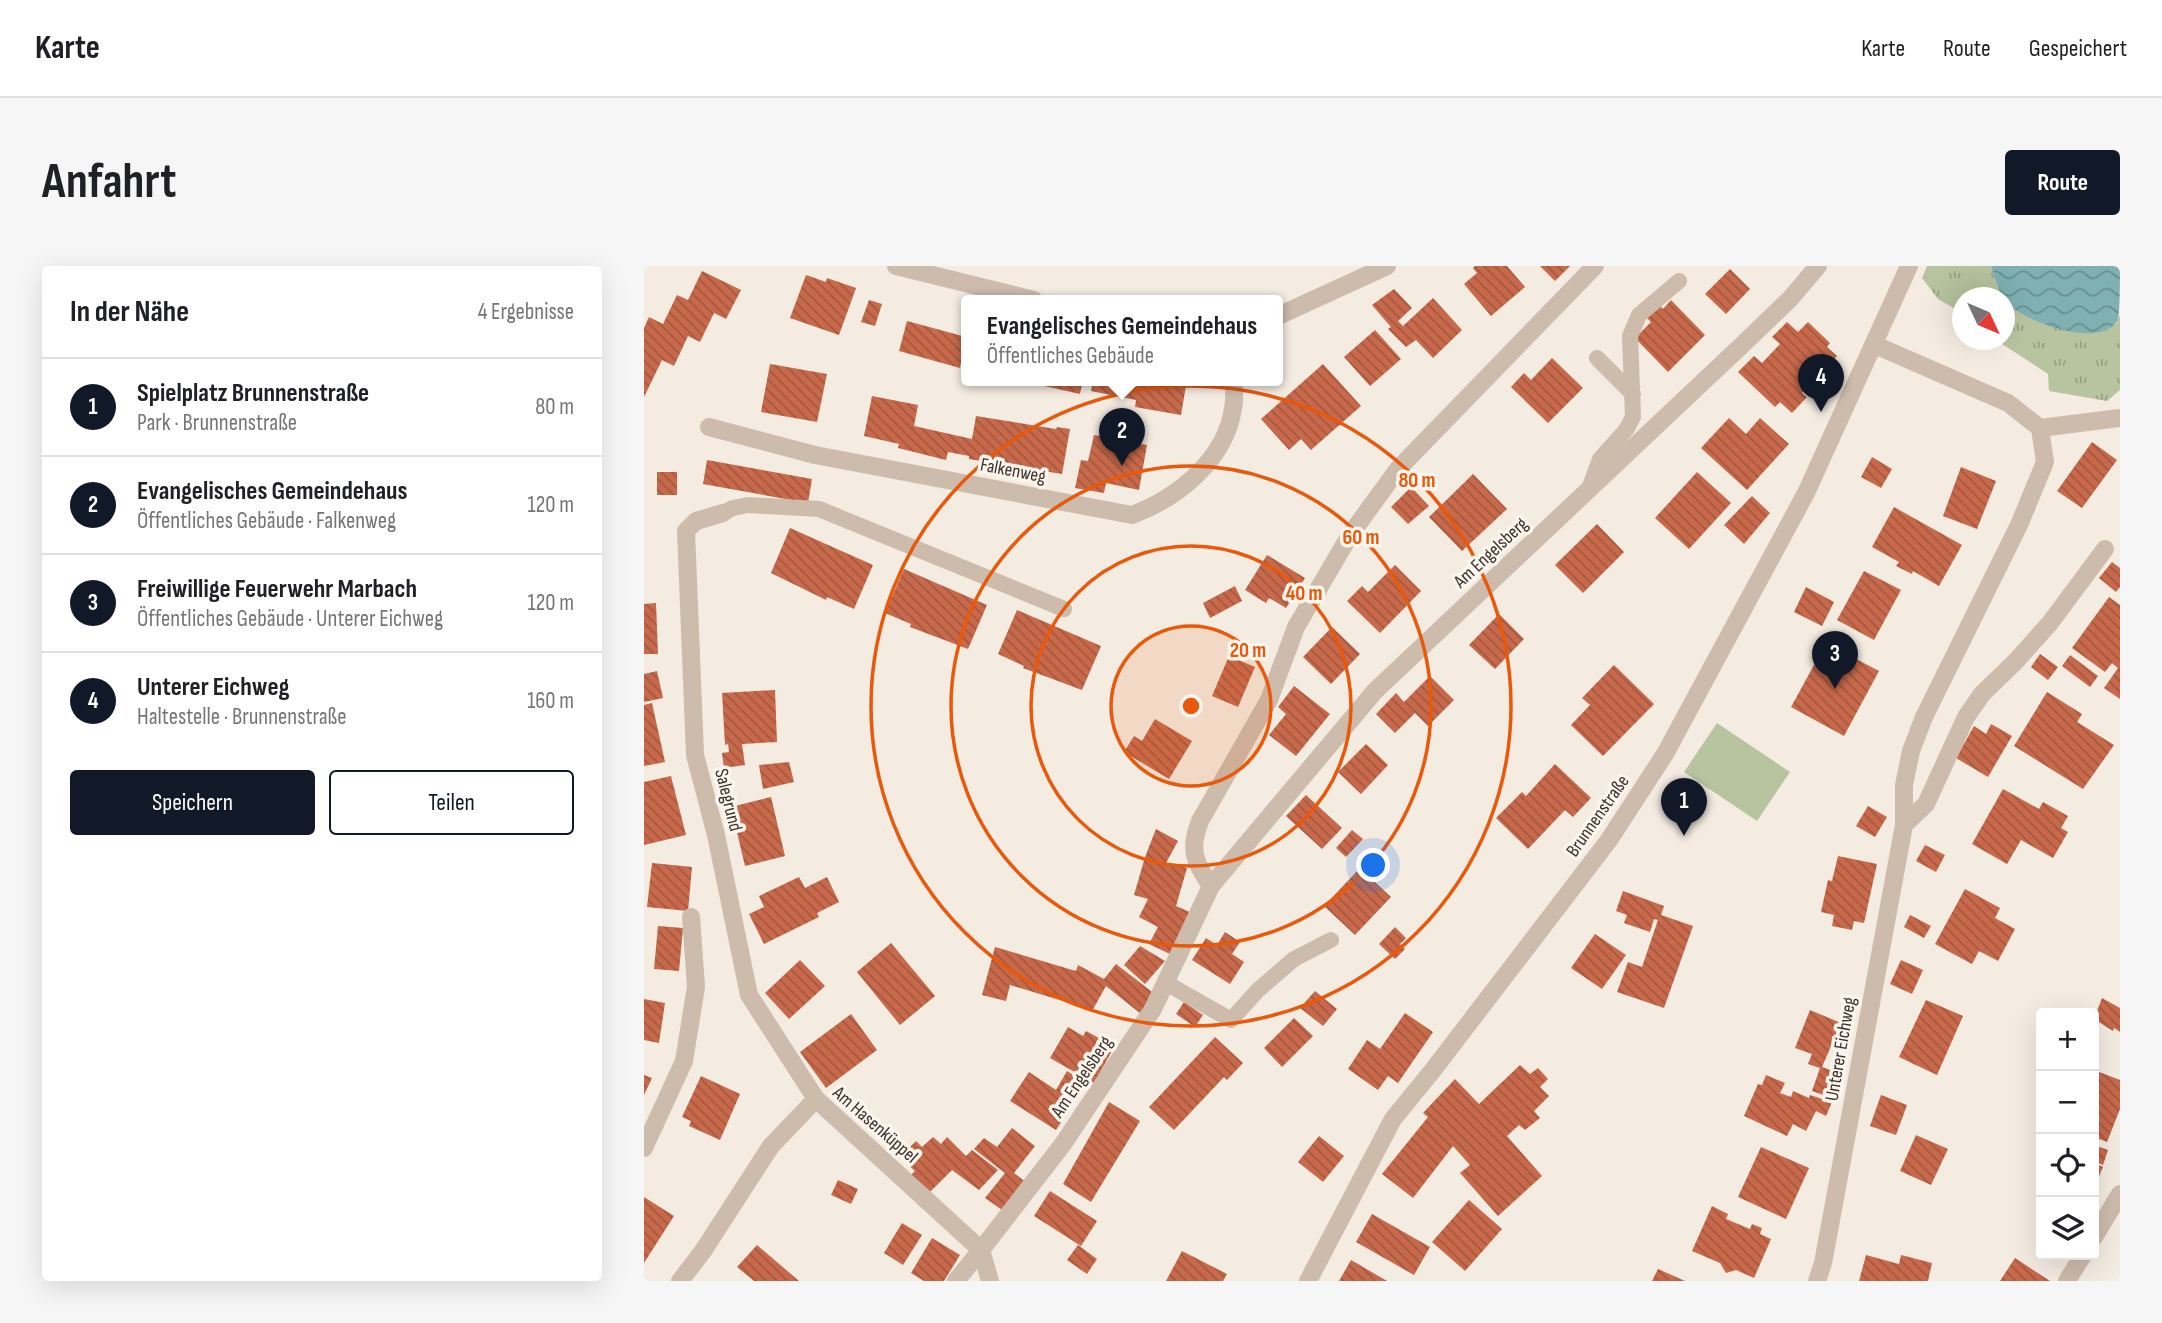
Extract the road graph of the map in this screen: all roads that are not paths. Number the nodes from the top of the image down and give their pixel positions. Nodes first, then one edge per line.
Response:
1 (896, 266) edge
2 (1387, 266) edge
3 (1595, 266) edge
4 (1818, 266) edge
5 (1909, 266) edge
6 (1679, 281) dead end
7 (1014, 295) edge
8 (1283, 314) edge
9 (1875, 345) junction
10 (1597, 358) dead end
11 (1234, 386) edge
12 (1633, 394) junction
13 (2120, 418) edge
14 (709, 427) dead end
15 (2040, 428) junction
16 (1589, 489) junction
17 (723, 513) joint
18 (2105, 549) dead end
19 (1064, 609) dead end
20 (1904, 825) junction
21 (1211, 886) junction
22 (691, 917) dead end
23 (1331, 940) dead end
24 (1166, 983) junction
25 (816, 1098) junction
26 (644, 1148) edge
27 (2120, 1194) edge
28 (2099, 1229) edge
29 (981, 1250) junction
30 (2080, 1260) edge
31 (680, 1281) edge
32 (956, 1281) edge
33 (990, 1281) edge
34 (1308, 1281) edge
35 (1817, 1281) edge
36 (2067, 1281) edge

1 - 7 street
2 - 8 street
3 - 21 street
4 - 16 street, Am Engelsberg
5 - 9 street, Brunnenstraße
6 - 12 lane
9 - 15 street
9 - 34 street, Brunnenstraße
10 - 12 lane
11 - 14 street, Falkenweg
12 - 16 lane
13 - 15 street
15 - 20 street, Unterer Eichweg
16 - 21 street, Am Engelsberg
17 - 19 lane
17 - 25 street, Salegrund
18 - 20 street
20 - 35 street, Unterer Eichweg
21 - 24 street, Am Engelsberg
22 - 26 street
23 - 24 lane
24 - 29 street, Am Engelsberg
25 - 29 street, Am Hasenküppel
25 - 31 street, Am Hasenküppel
27 - 28 street
29 - 32 street, Am Engelsberg
29 - 33 street
30 - 36 street

